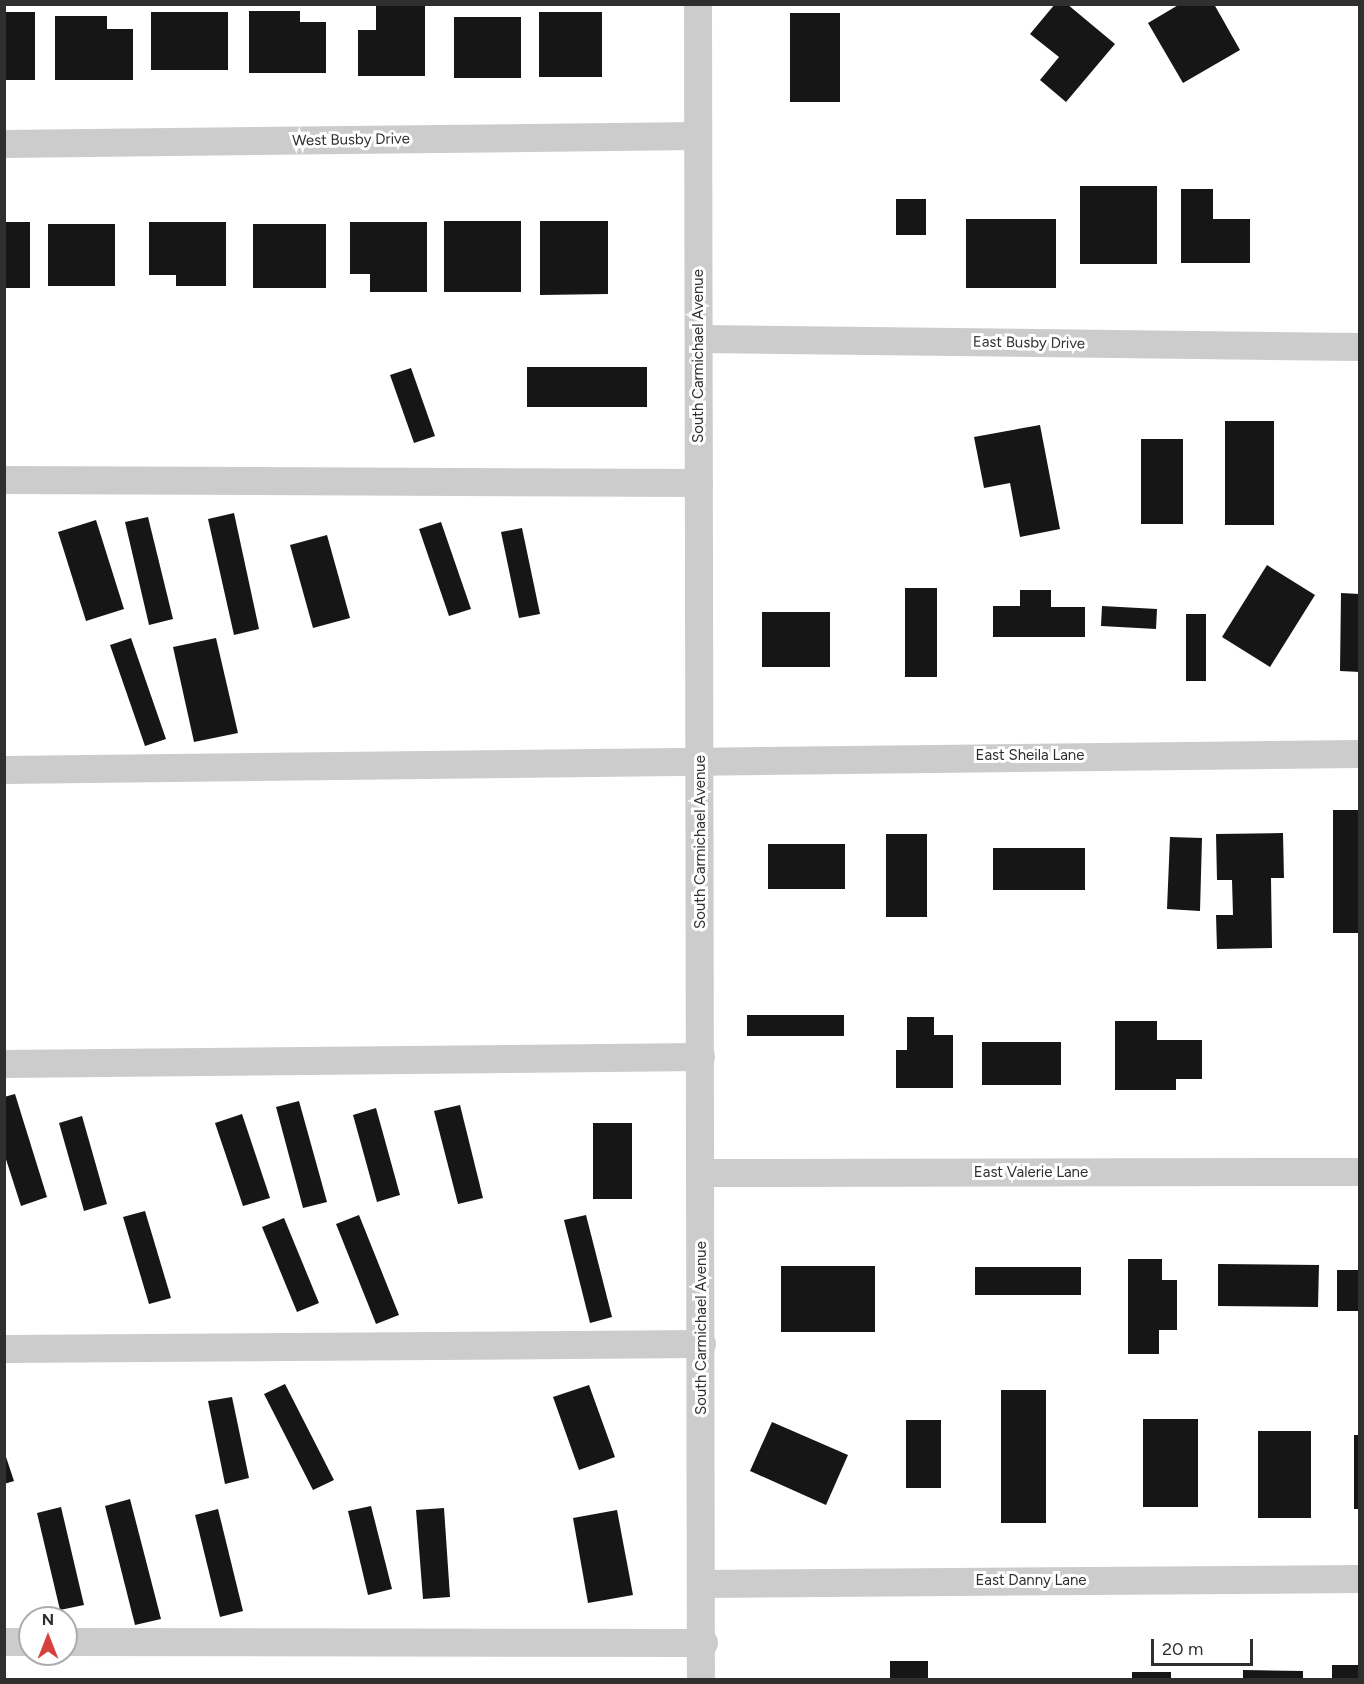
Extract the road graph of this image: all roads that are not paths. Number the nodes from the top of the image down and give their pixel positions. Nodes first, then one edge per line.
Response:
1 (698, 4) edge
2 (699, 136) junction
3 (4, 144) edge
4 (699, 339) junction
5 (1359, 347) edge
6 (4, 480) edge
7 (699, 483) junction
8 (1359, 754) edge
9 (700, 758) junction
10 (4, 770) edge
11 (701, 1057) junction
12 (4, 1064) edge
13 (1359, 1172) edge
14 (702, 1173) junction
15 (702, 1344) junction
16 (4, 1349) edge
17 (1359, 1579) edge
18 (703, 1584) junction
19 (78, 1642) edge
20 (704, 1643) junction
21 (701, 1680) edge

1 - 2 street, South Carmichael Avenue
2 - 3 street, West Busby Drive
2 - 4 street, South Carmichael Avenue
4 - 5 street, East Busby Drive
4 - 7 street, South Carmichael Avenue
6 - 7 street
7 - 9 street, South Carmichael Avenue
8 - 9 street, East Sheila Lane
9 - 10 street, East Sheila Lane
9 - 11 street, South Carmichael Avenue
11 - 12 street
11 - 14 street, South Carmichael Avenue
13 - 14 street, East Valerie Lane
14 - 15 street, South Carmichael Avenue
15 - 16 street
15 - 18 street, South Carmichael Avenue
17 - 18 street, East Danny Lane
18 - 20 street, South Carmichael Avenue
19 - 20 street
20 - 21 street, South Carmichael Avenue

